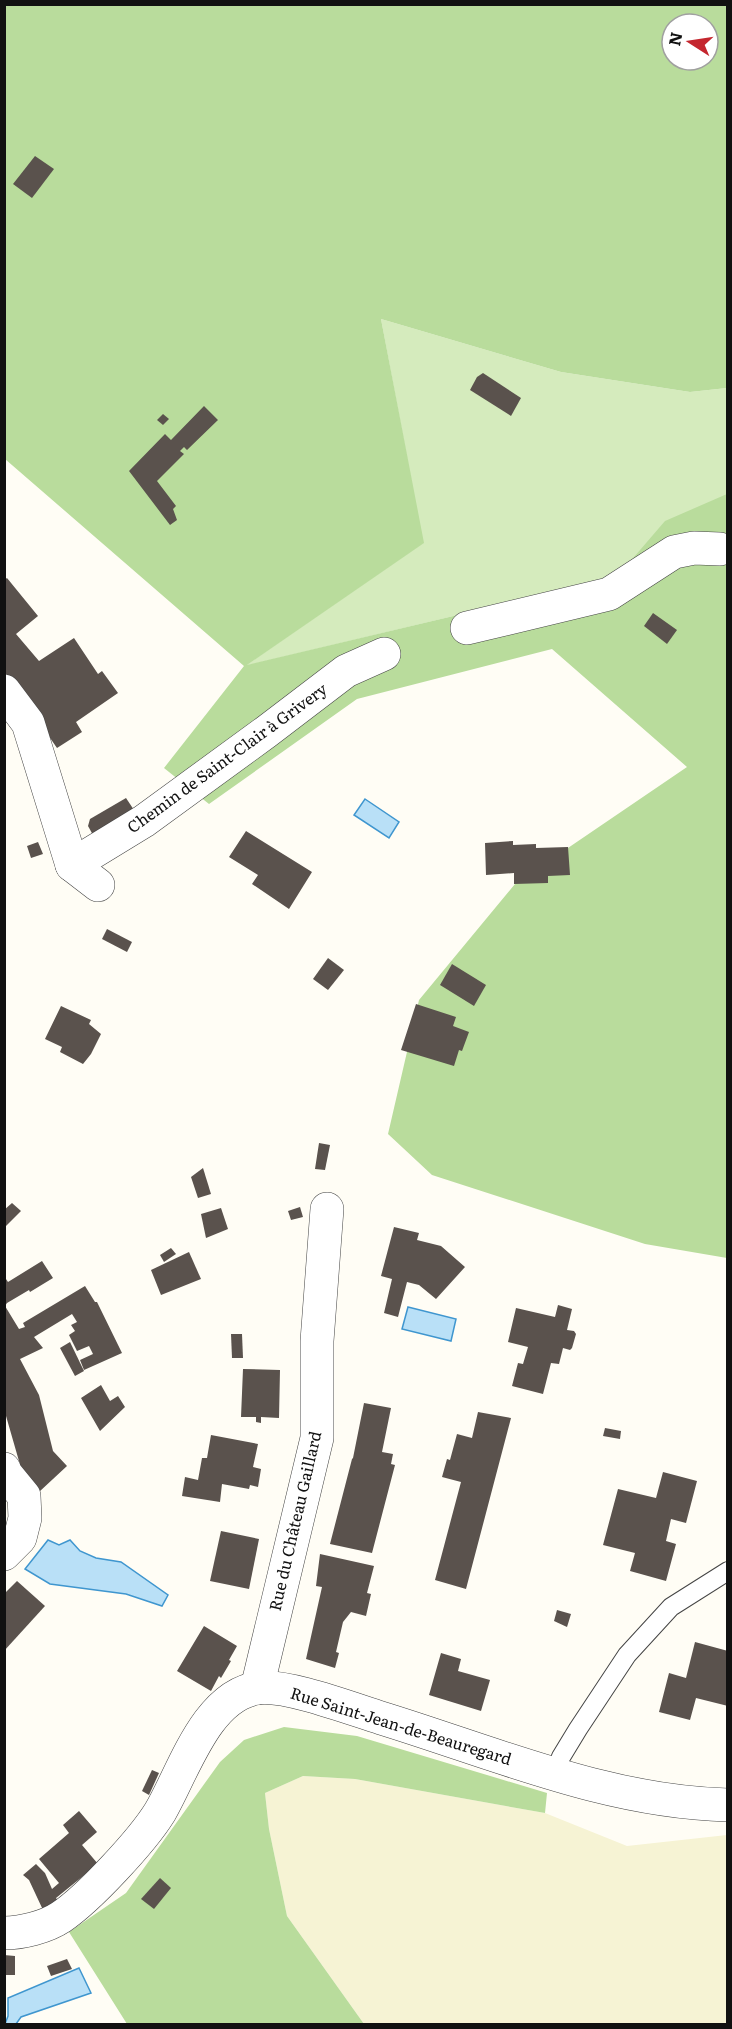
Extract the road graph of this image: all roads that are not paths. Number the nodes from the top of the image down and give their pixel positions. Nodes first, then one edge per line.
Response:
1 (720, 549) dead end
2 (467, 628) dead end
3 (384, 654) dead end
4 (4, 691) edge
5 (72, 865) junction
6 (98, 885) dead end
7 (327, 1209) dead end
8 (4, 1469) edge
9 (4, 1554) edge
10 (728, 1571) edge
11 (257, 1688) junction
12 (554, 1774) junction
13 (728, 1805) edge
14 (4, 1934) edge

1 - 2 street
3 - 5 street, Chemin de Saint-Clair à Grivery
4 - 5 street
5 - 6 street
7 - 11 street, Rue du Château Gaillard
8 - 9 street
10 - 12 lane
11 - 12 street, Rue Saint-Jean-de-Beauregard
11 - 14 street
12 - 13 street, Rue Saint-Jean-de-Beauregard

